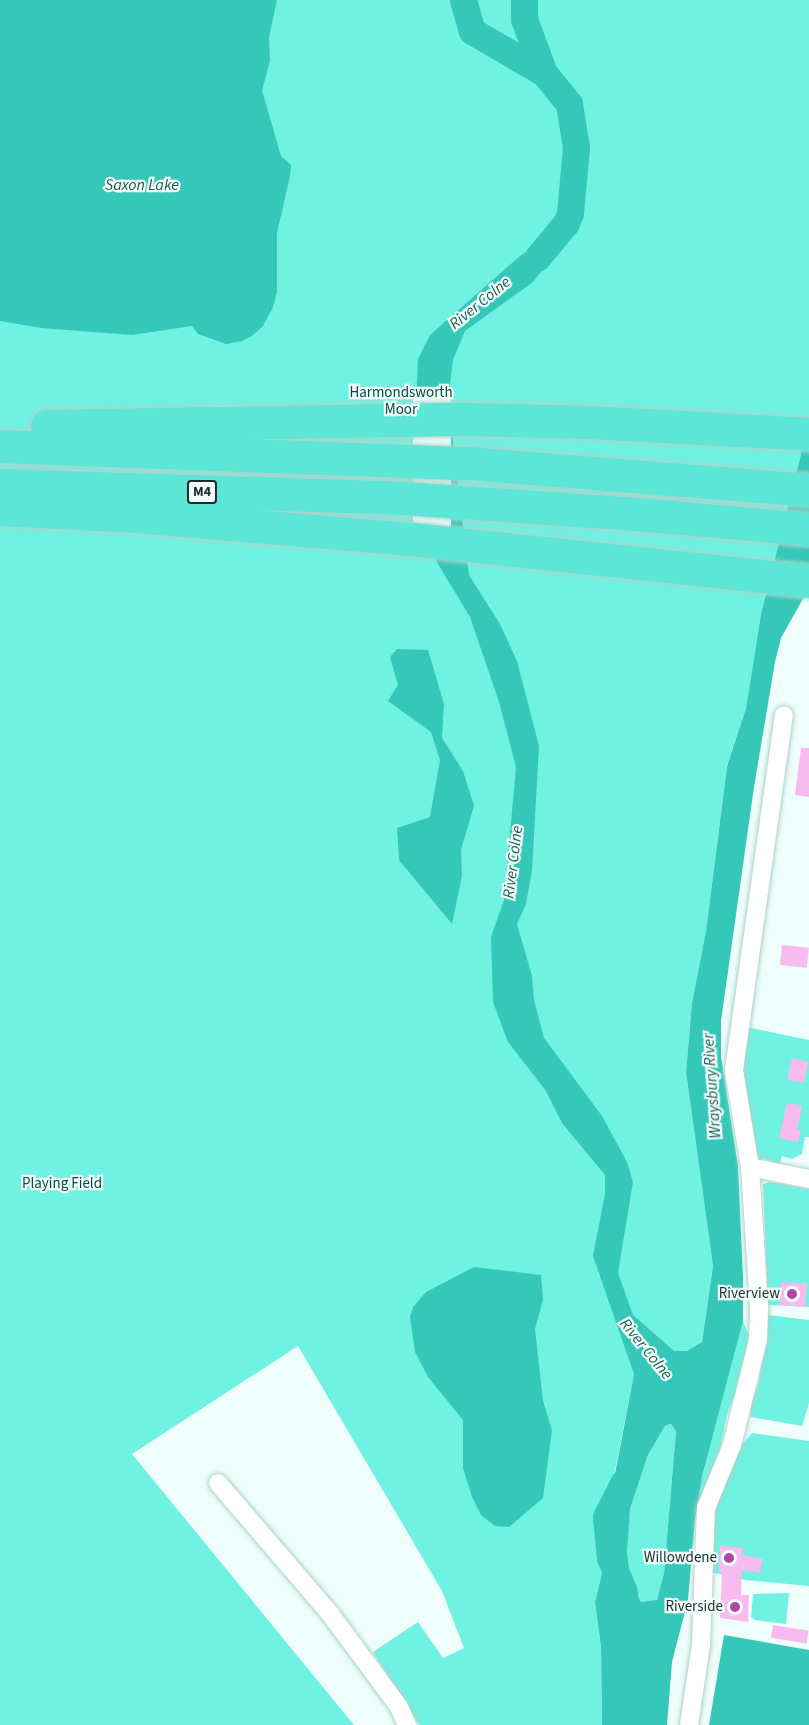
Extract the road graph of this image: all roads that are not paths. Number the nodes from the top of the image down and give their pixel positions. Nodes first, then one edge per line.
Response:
1 (0, 427) edge
2 (806, 433) edge
3 (0, 446) edge
4 (0, 485) edge
5 (798, 489) edge
6 (0, 509) edge
7 (809, 529) edge
8 (809, 581) edge
9 (784, 716) dead end
10 (750, 1167) junction
11 (809, 1179) edge
12 (218, 1483) dead end
13 (407, 1725) edge
14 (689, 1725) edge

1 - 2 highway
3 - 5 highway
4 - 7 highway, M4
6 - 8 highway
9 - 10 street
10 - 11 street
10 - 14 street
12 - 13 street

